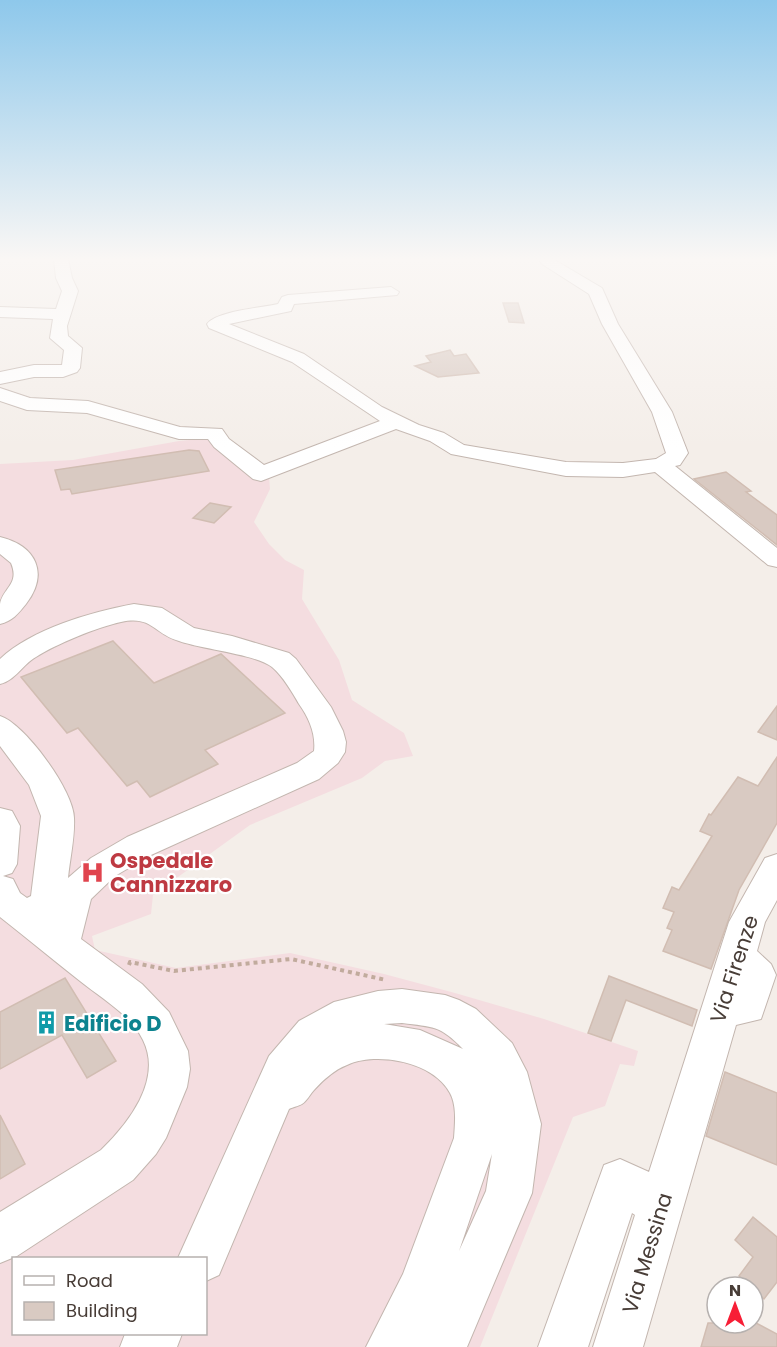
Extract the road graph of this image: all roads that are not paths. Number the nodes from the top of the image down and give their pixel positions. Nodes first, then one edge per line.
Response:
1 (57, 322) edge
2 (219, 322) edge
3 (609, 322) edge
4 (0, 378) edge
5 (0, 394) edge
6 (395, 422) junction
7 (660, 465) junction
8 (0, 544) edge
9 (777, 560) edge
10 (0, 616) edge
11 (0, 675) edge
12 (0, 726) edge
13 (0, 820) edge
14 (0, 864) edge
15 (777, 867) edge
16 (0, 889) edge
17 (43, 919) edge
18 (472, 1033) junction
19 (415, 1046) junction
20 (259, 1131) junction
21 (675, 1158) joint
22 (662, 1204) junction
23 (0, 1239) edge
24 (202, 1257) edge
25 (156, 1335) edge
26 (145, 1347) edge
27 (391, 1347) edge
28 (441, 1347) edge
29 (563, 1347) edge
30 (618, 1347) edge

1 - 4 street
2 - 6 street
3 - 7 street
5 - 6 street
6 - 7 street
7 - 9 street
8 - 10 street
11 - 17 street
12 - 17 street
13 - 14 street
15 - 21 street, Via Firenze
16 - 17 street
17 - 23 street
18 - 19 street
18 - 20 street
18 - 28 street
19 - 20 street
19 - 27 street
20 - 24 street
21 - 22 street, Via Messina
22 - 29 street
22 - 30 street, Via Messina
25 - 26 street

